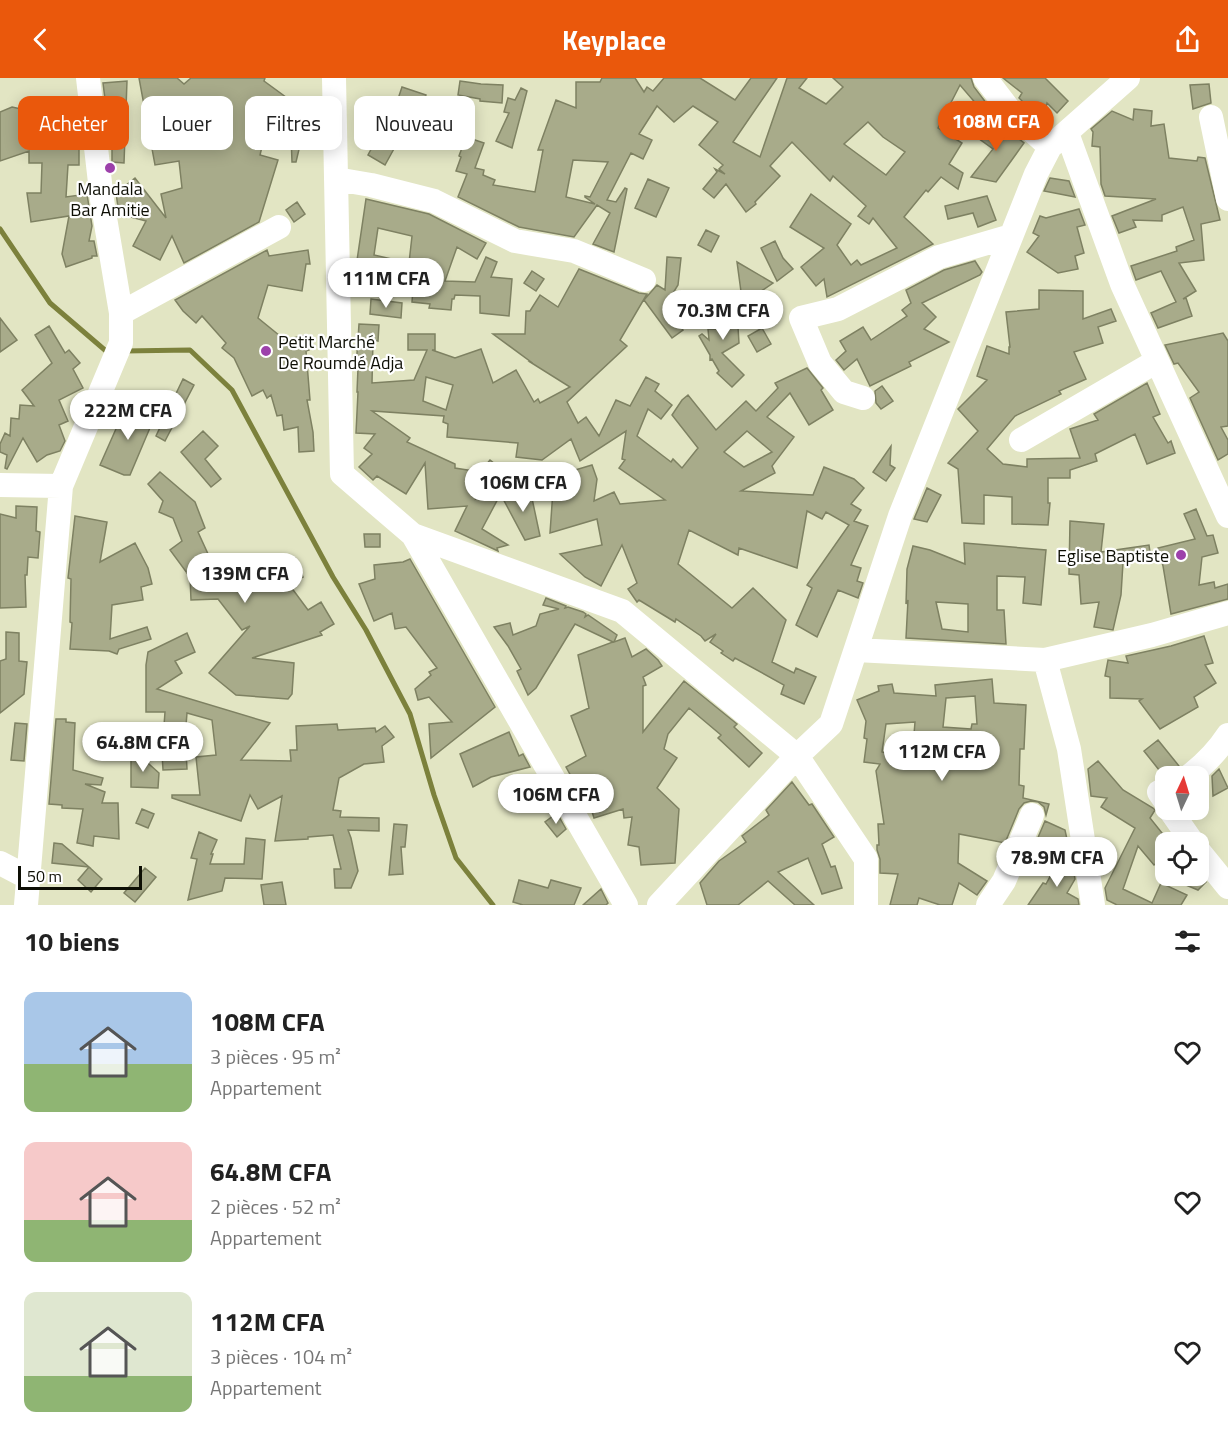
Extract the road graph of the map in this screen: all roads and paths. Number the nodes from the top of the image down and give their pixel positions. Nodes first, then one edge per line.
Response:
1 (88, 78) edge
2 (334, 78) edge
3 (985, 78) edge
4 (1128, 78) edge
5 (1211, 117) dead end
6 (1059, 140) junction
7 (336, 179) junction
8 (1228, 199) edge
9 (279, 227) dead end
10 (1011, 236) junction
11 (644, 280) dead end
12 (121, 313) junction
13 (1157, 360) junction
14 (863, 398) dead end
15 (1022, 440) dead end
16 (0, 485) edge
17 (61, 486) junction
18 (1228, 516) edge
19 (413, 535) junction
20 (1228, 613) edge
21 (856, 650) junction
22 (1045, 660) junction
23 (1228, 735) edge
24 (797, 756) junction
25 (1203, 766) edge
26 (1032, 815) dead end
27 (0, 863) edge
28 (1209, 864) edge
29 (27, 877) junction
30 (1228, 887) edge
31 (26, 905) edge
32 (626, 905) edge
33 (659, 905) edge
34 (866, 905) edge
35 (988, 905) edge
36 (1094, 905) edge

1 - 12 street
2 - 7 street
3 - 6 street
4 - 6 street
5 - 8 street
6 - 10 street
6 - 13 street
7 - 11 street
7 - 19 street
9 - 12 street
10 - 14 street
10 - 21 street
12 - 17 street
13 - 15 street
13 - 18 street
16 - 17 street
17 - 29 street
19 - 24 street
19 - 32 street
20 - 22 street
21 - 22 street
21 - 24 street
22 - 36 street
23 - 25 street
24 - 33 street
24 - 34 street
26 - 35 street
27 - 29 street
28 - 30 street
29 - 31 street

